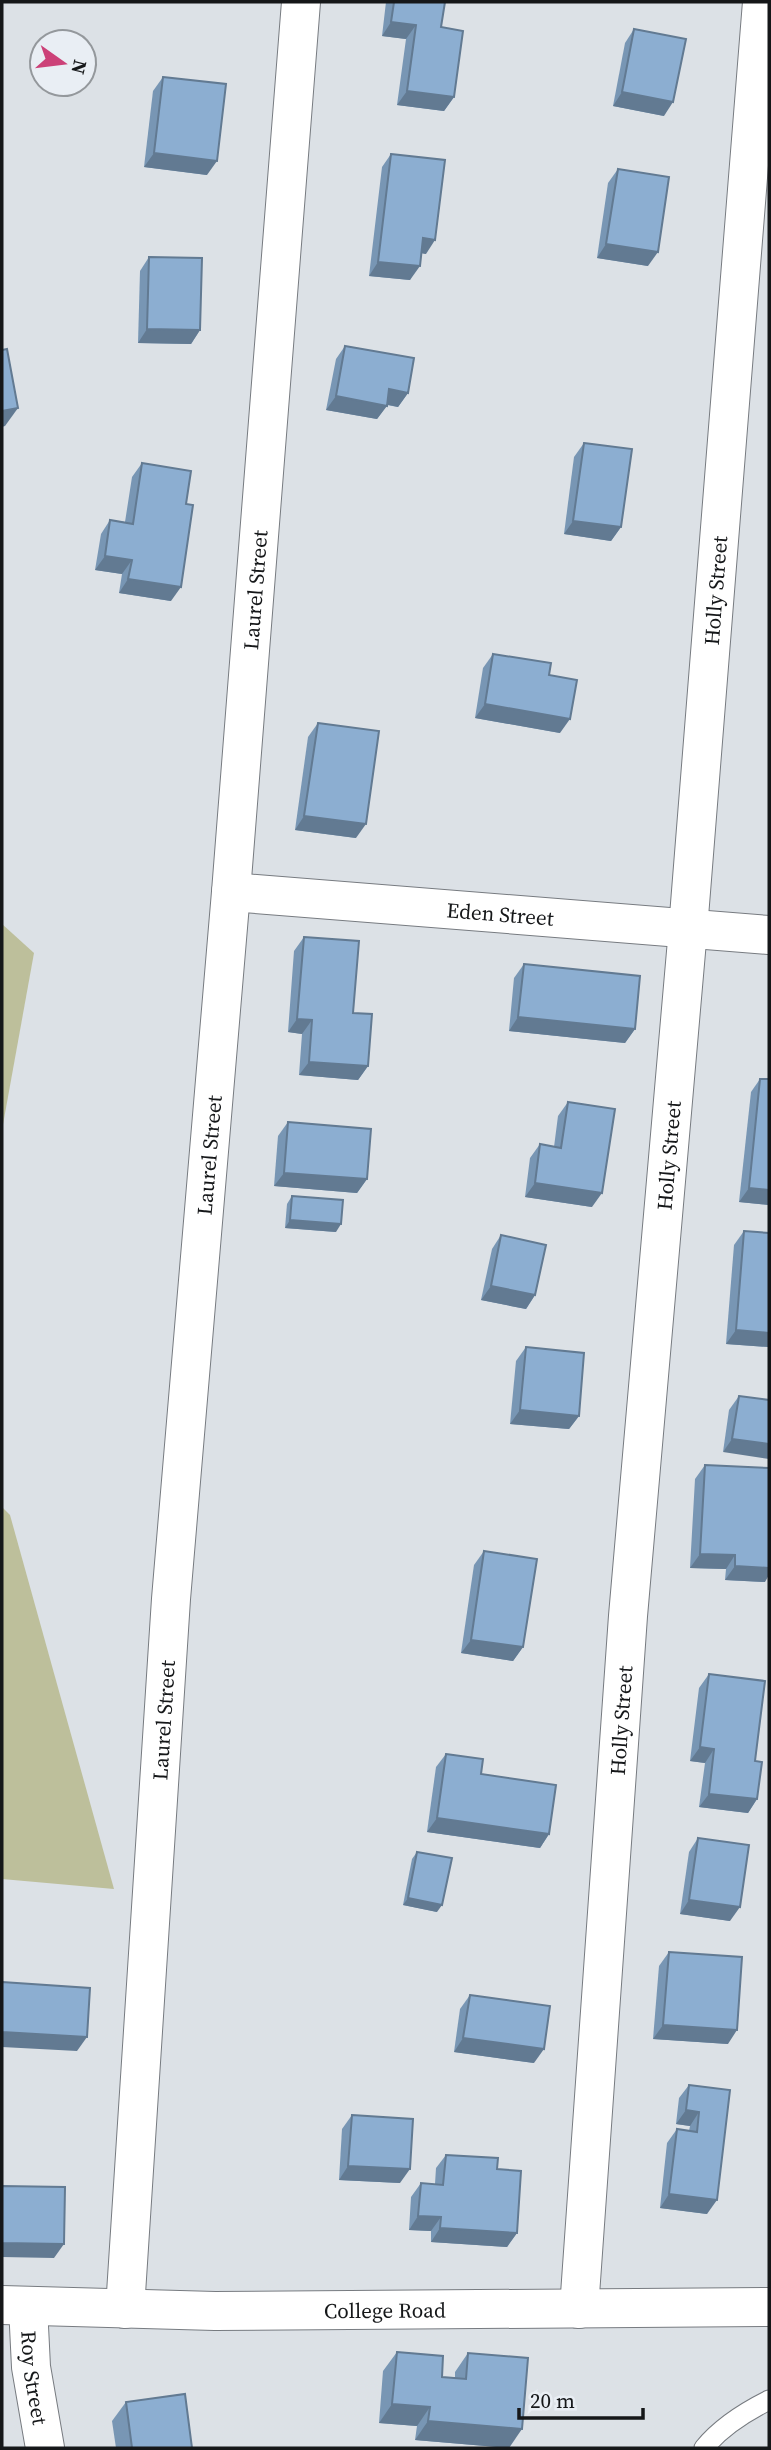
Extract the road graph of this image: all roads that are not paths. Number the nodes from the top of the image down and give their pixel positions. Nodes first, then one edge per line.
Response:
1 (301, 2) edge
2 (762, 2) edge
3 (231, 892) junction
4 (688, 929) junction
5 (769, 935) edge
6 (15, 2306) edge
7 (769, 2307) edge
8 (125, 2309) junction
9 (579, 2309) junction
10 (769, 2400) edge
11 (45, 2448) edge
12 (704, 2448) edge

1 - 3 street, Laurel Street
2 - 4 street, Holly Street
3 - 4 street, Eden Street
3 - 8 street, Laurel Street
4 - 5 street, Eden Street
4 - 9 street, Holly Street
6 - 8 street, College Road
6 - 11 street, Roy Street
7 - 9 street, College Road
8 - 9 street, College Road
10 - 12 lane

